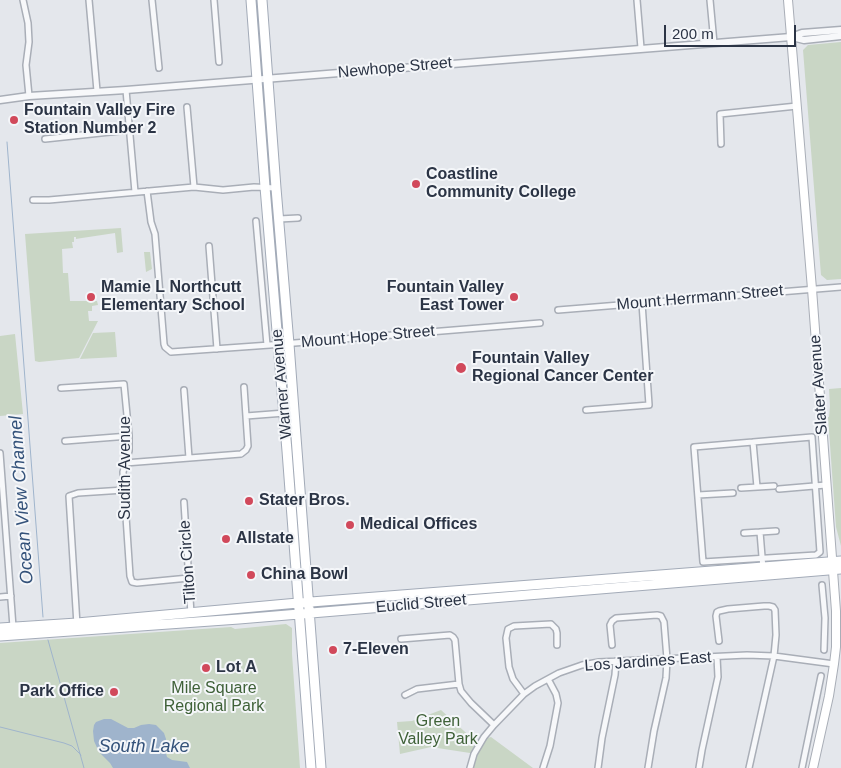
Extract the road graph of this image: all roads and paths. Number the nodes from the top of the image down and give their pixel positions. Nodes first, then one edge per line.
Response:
1 (23, 0) edge
2 (90, 0) edge
3 (152, 0) edge
4 (214, 0) edge
5 (251, 0) edge
6 (262, 0) edge
7 (637, 0) edge
8 (710, 0) edge
9 (788, 0) edge
10 (841, 30) edge
11 (841, 36) edge
12 (790, 37) junction
13 (714, 43) junction
14 (641, 48) junction
15 (219, 62) dead end
16 (159, 68) dead end
17 (268, 79) junction
18 (257, 80) junction
19 (126, 90) junction
20 (97, 91) junction
21 (29, 96) junction
22 (0, 100) edge
23 (797, 106) junction
24 (187, 107) dead end
25 (129, 130) junction
26 (45, 139) dead end
27 (721, 144) dead end
28 (194, 187) junction
29 (265, 187) junction
30 (276, 188) junction
31 (147, 191) junction
32 (134, 192) junction
33 (33, 200) dead end
34 (298, 218) dead end
35 (278, 220) junction
36 (256, 221) dead end
37 (208, 246) dead end
38 (841, 286) edge
39 (812, 289) junction
40 (642, 303) junction
41 (558, 310) dead end
42 (540, 323) dead end
43 (278, 344) junction
44 (289, 344) junction
45 (267, 346) junction
46 (217, 349) junction
47 (244, 387) dead end
48 (62, 388) dead end
49 (184, 390) dead end
50 (586, 410) dead end
51 (294, 412) junction
52 (284, 413) junction
53 (246, 416) junction
54 (129, 436) junction
55 (65, 441) dead end
56 (753, 442) junction
57 (287, 451) junction
58 (0, 453) edge
59 (189, 458) junction
60 (126, 463) junction
61 (299, 478) junction
62 (826, 485) junction
63 (816, 486) junction
64 (757, 487) junction
65 (741, 488) dead end
66 (124, 490) junction
67 (733, 492) dead end
68 (2, 495) edge
69 (698, 495) junction
70 (184, 502) dead end
71 (776, 531) dead end
72 (760, 532) junction
73 (744, 534) dead end
74 (0, 546) edge
75 (7, 546) junction
76 (837, 565) edge
77 (763, 567) junction
78 (694, 576) junction
79 (189, 578) junction
80 (822, 585) dead end
81 (11, 596) junction
82 (0, 597) edge
83 (308, 602) junction
84 (298, 603) junction
85 (310, 612) junction
86 (299, 613) junction
87 (192, 617) junction
88 (836, 617) junction
89 (825, 618) junction
90 (77, 627) junction
91 (0, 628) edge
92 (13, 631) junction
93 (0, 636) edge
94 (401, 639) dead end
95 (719, 641) dead end
96 (557, 644) dead end
97 (612, 645) dead end
98 (824, 650) dead end
99 (774, 656) junction
100 (718, 657) junction
101 (667, 658) junction
102 (616, 661) junction
103 (837, 665) edge
104 (821, 676) dead end
105 (548, 679) junction
106 (459, 684) junction
107 (524, 694) junction
108 (405, 695) dead end
109 (494, 726) junction
110 (804, 756) junction
111 (814, 759) junction
112 (311, 768) edge
113 (321, 768) edge
114 (470, 768) edge
115 (544, 768) edge
116 (598, 768) edge
117 (648, 768) edge
118 (699, 768) edge
119 (749, 768) edge
120 (802, 768) edge
121 (813, 768) edge

1 - 21 street
2 - 20 street
3 - 16 street
4 - 15 street
5 - 18 main road, Warner Avenue
6 - 17 main road, Warner Avenue
7 - 14 street
8 - 13 street
9 - 12 main road, Slater Avenue
10 - 12 street, Newhope Street
11 - 12 street, Newhope Street
12 - 13 street, Newhope Street
12 - 23 main road, Slater Avenue
13 - 14 street, Newhope Street
14 - 17 street, Newhope Street
17 - 18 street, Newhope Street
17 - 30 main road, Warner Avenue
18 - 19 street, Newhope Street
18 - 29 main road, Warner Avenue
19 - 20 street, Newhope Street
19 - 25 street
20 - 21 street, Newhope Street
21 - 22 street, Newhope Street
23 - 27 street
23 - 39 main road, Slater Avenue
24 - 28 street
25 - 26 street
25 - 32 street
28 - 29 street
28 - 31 street
29 - 30 street
29 - 43 main road, Warner Avenue
30 - 35 main road, Warner Avenue
31 - 32 street
31 - 46 street, Mount Hope Street
32 - 33 street
34 - 35 street
35 - 44 main road, Warner Avenue
36 - 45 street, Warner Avenue
37 - 46 street
38 - 39 street, Mount Herrmann Street
39 - 40 street, Mount Herrmann Street
39 - 62 main road, Slater Avenue
40 - 41 street, Mount Herrmann Street
40 - 50 street
42 - 44 street, Mount Hope Street
43 - 44 street, Mount Hope Street
43 - 45 street, Mount Hope Street
43 - 52 main road, Warner Avenue
44 - 51 main road, Warner Avenue
45 - 46 street, Mount Hope Street
47 - 53 street
48 - 54 street, Sudith Avenue
49 - 59 street
51 - 52 street
51 - 61 main road, Warner Avenue
52 - 53 street
52 - 57 main road, Warner Avenue
53 - 59 street
54 - 55 street
54 - 60 street, Sudith Avenue
56 - 63 street
56 - 64 street
56 - 69 street
57 - 61 main road
57 - 84 main road, Warner Avenue
58 - 68 street
59 - 60 street
60 - 66 street, Sudith Avenue
61 - 83 main road, Warner Avenue
62 - 63 street
62 - 76 main road, Slater Avenue
63 - 64 street
63 - 77 street
64 - 65 street
66 - 79 street, Sudith Avenue
66 - 90 street
67 - 69 street
68 - 75 street
69 - 77 street
70 - 79 street, Tilton Circle
71 - 72 street
72 - 73 street
72 - 77 street
74 - 75 street
75 - 81 street
76 - 77 main road, Euclid Street
76 - 88 main road, Slater Avenue
77 - 78 main road, Euclid Street
78 - 83 main road, Euclid Street
78 - 85 main road, Euclid Street
79 - 87 street, Tilton Circle
80 - 89 street
81 - 82 street
81 - 92 street
83 - 84 main road, Euclid Street
83 - 85 main road, Warner Avenue
84 - 86 main road, Warner Avenue
84 - 87 main road, Euclid Street
85 - 86 main road, Euclid Street
85 - 113 main road, Warner Avenue
86 - 87 main road, Euclid Street
86 - 112 main road, Warner Avenue
87 - 90 main road, Euclid Street
88 - 89 street
88 - 103 main road, Slater Avenue
89 - 98 street
90 - 92 main road, Euclid Street
91 - 92 main road, Euclid Street
92 - 93 main road, Euclid Street
94 - 106 street
95 - 99 street
96 - 107 street
97 - 101 street
99 - 100 street, Los Jardines East
99 - 103 street, Los Jardines East
99 - 119 street
100 - 101 street, Los Jardines East
100 - 118 street
101 - 102 street, Los Jardines East
101 - 117 street
102 - 105 street, Los Jardines East
102 - 116 street
103 - 111 main road, Slater Avenue
104 - 110 street
105 - 107 street, Los Jardines East
105 - 115 street
106 - 108 street
106 - 109 street
107 - 109 street, Los Jardines East
109 - 114 street, Los Jardines East
110 - 111 street
110 - 120 street
111 - 121 main road, Slater Avenue

